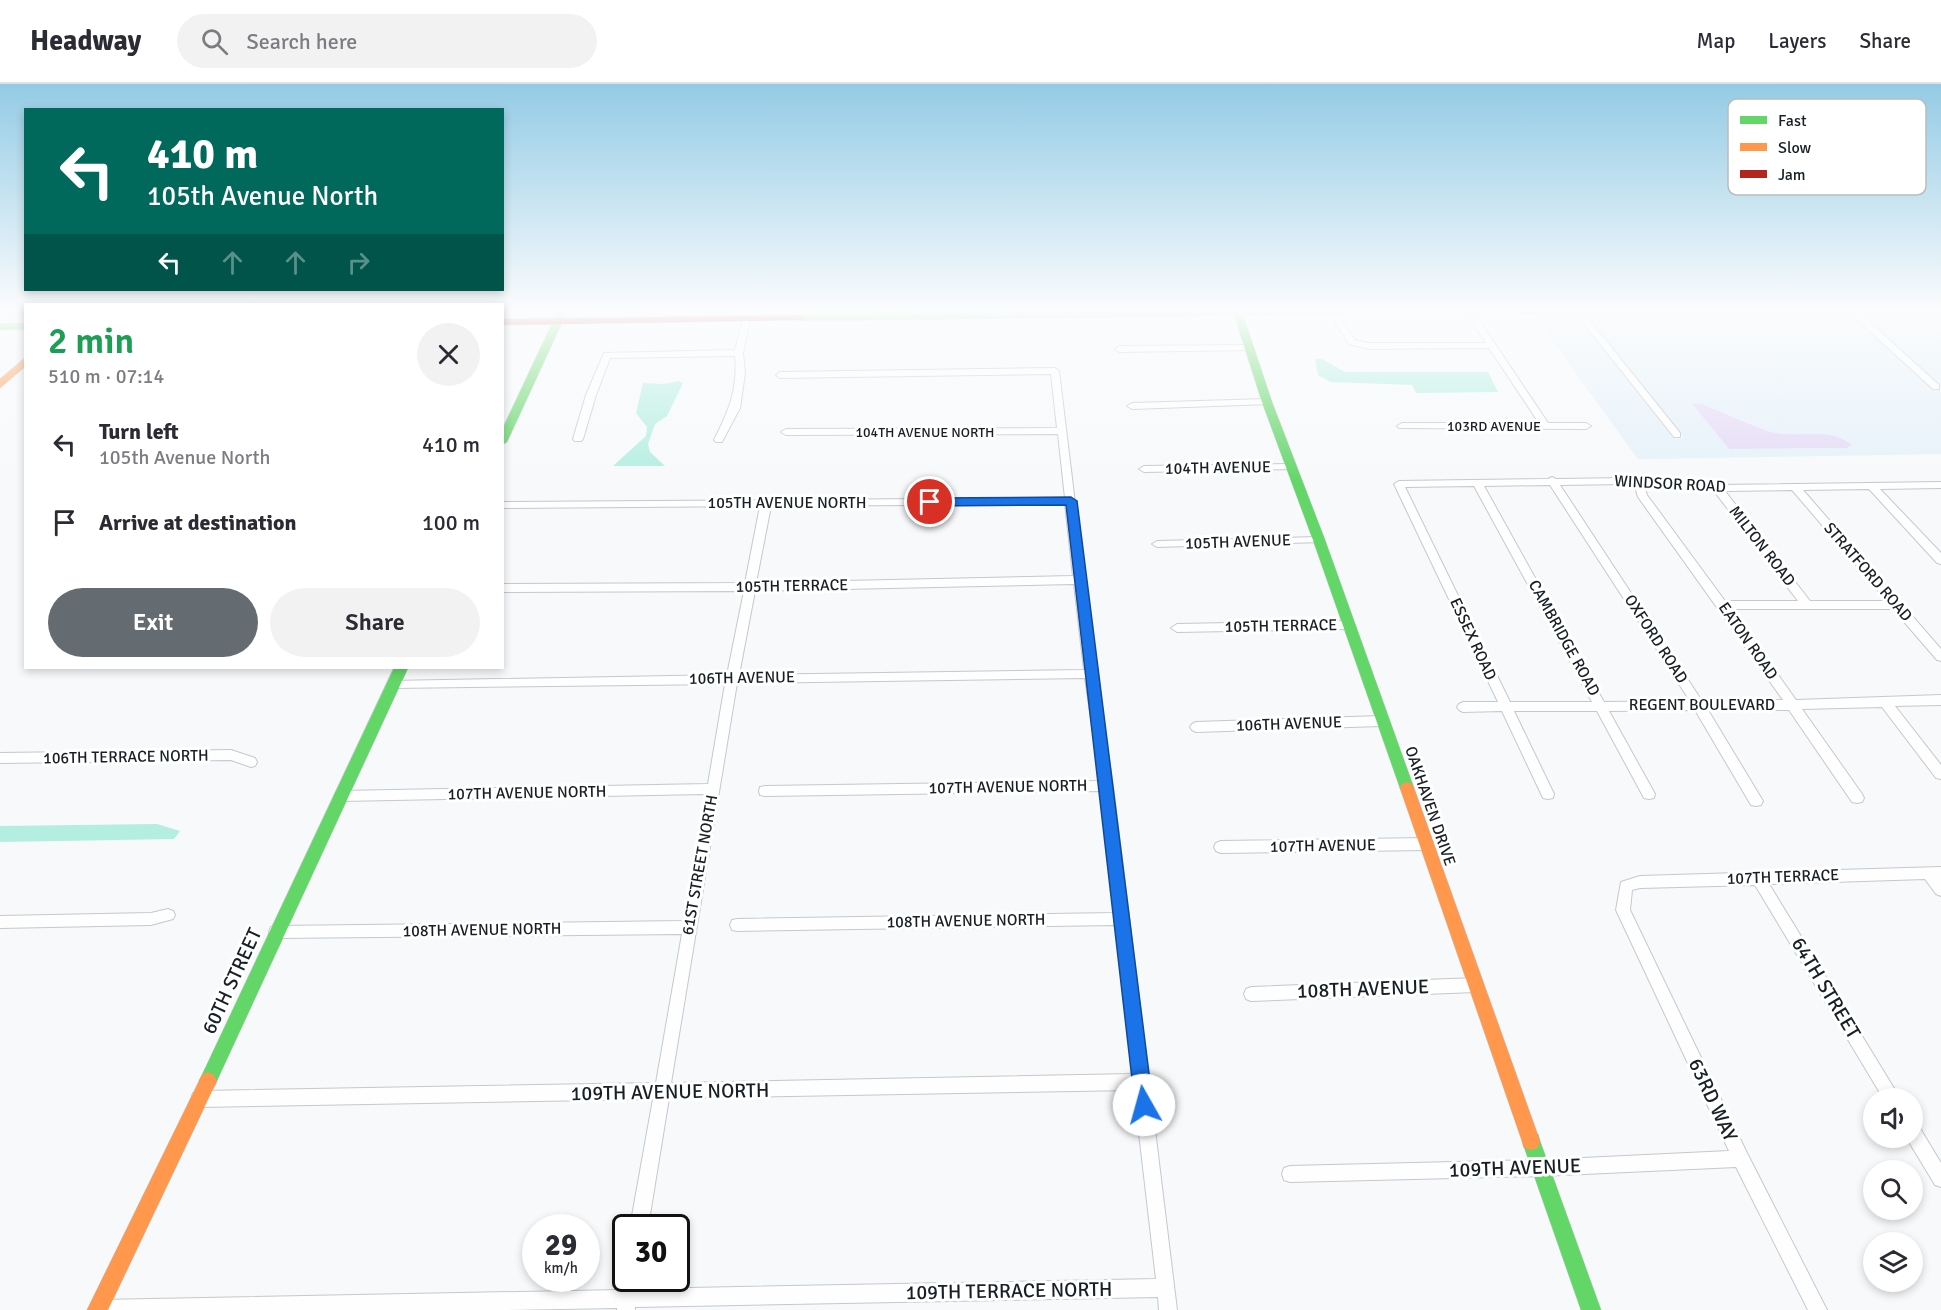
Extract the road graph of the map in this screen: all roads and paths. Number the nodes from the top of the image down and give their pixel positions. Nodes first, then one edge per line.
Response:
1 (17, 368) edge
2 (536, 368) edge
3 (602, 368) edge
4 (741, 368) edge
5 (1256, 368) edge
6 (1507, 368) edge
7 (1624, 368) edge
8 (1915, 368) edge
9 (780, 375) dead end
10 (0, 385) edge
11 (1936, 387) dead end
12 (1267, 402) junction
13 (1132, 406) dead end
14 (1402, 426) dead end
15 (1545, 426) junction
16 (1586, 426) dead end
17 (1064, 431) junction
18 (786, 432) dead end
19 (1677, 435) dead end
20 (504, 438) edge
21 (578, 439) dead end
22 (719, 440) dead end
23 (1291, 468) junction
24 (1144, 469) dead end
25 (1552, 480) junction
26 (1477, 482) junction
27 (1399, 484) joint
28 (1639, 485) junction
29 (1941, 485) edge
30 (1872, 486) junction
31 (1795, 487) junction
32 (1717, 488) junction
33 (1071, 501) junction
34 (766, 504) junction
35 (504, 506) edge
36 (1319, 540) junction
37 (1157, 544) dead end
38 (1941, 560) edge
39 (1081, 580) junction
40 (750, 587) junction
41 (504, 588) edge
42 (1722, 605) junction
43 (1807, 605) junction
44 (1896, 605) junction
45 (1349, 625) junction
46 (1177, 628) dead end
47 (1941, 657) edge
48 (400, 669) edge
49 (1090, 674) junction
50 (732, 678) junction
51 (393, 684) junction
52 (1941, 700) edge
53 (1884, 701) junction
54 (1698, 704) junction
55 (1602, 705) junction
56 (1791, 705) junction
57 (1505, 706) junction
58 (1463, 707) dead end
59 (1382, 721) junction
60 (1196, 727) dead end
61 (0, 758) edge
62 (251, 762) dead end
63 (1941, 774) edge
64 (1107, 786) junction
65 (712, 789) junction
66 (765, 790) dead end
67 (1548, 794) dead end
68 (1649, 794) dead end
69 (342, 796) junction
70 (1857, 798) dead end
71 (1756, 801) dead end
72 (1426, 844) junction
73 (1221, 847) dead end
74 (1935, 874) edge
75 (1758, 878) junction
76 (1626, 886) joint
77 (1941, 890) edge
78 (168, 915) dead end
79 (1123, 919) junction
80 (0, 922) edge
81 (737, 925) dead end
82 (689, 927) junction
83 (276, 932) junction
84 (1475, 985) junction
85 (1251, 994) dead end
86 (1141, 1082) junction
87 (1886, 1088) edge
88 (661, 1092) junction
89 (199, 1099) junction
90 (1922, 1148) edge
91 (1741, 1159) junction
92 (1541, 1168) junction
93 (1290, 1174) dead end
94 (1941, 1179) edge
95 (641, 1214) edge
96 (1165, 1288) junction
97 (627, 1304) edge
98 (98, 1310) edge
99 (1168, 1310) edge
100 (1591, 1310) edge
101 (1818, 1310) edge

1 - 10 street
2 - 20 street
3 - 21 street
4 - 22 street
5 - 12 street, OAKHAVEN DRIVE
6 - 15 street
7 - 19 street
8 - 11 street
9 - 17 street
12 - 13 street
12 - 23 street, OAKHAVEN DRIVE
14 - 15 street, 103RD AVENUE
15 - 16 street, 103RD AVENUE
17 - 18 street, 104TH AVENUE NORTH
17 - 33 street
23 - 24 street, 104TH AVENUE
23 - 36 street, OAKHAVEN DRIVE
25 - 26 street, WINDSOR ROAD
25 - 28 street, WINDSOR ROAD
25 - 54 street, OXFORD ROAD
26 - 27 street, WINDSOR ROAD
26 - 55 street, CAMBRIDGE ROAD
27 - 57 street, ESSEX ROAD
28 - 32 street, WINDSOR ROAD
28 - 42 street, EATON ROAD
29 - 30 street, WINDSOR ROAD
30 - 31 street, WINDSOR ROAD
30 - 38 street
31 - 32 street, WINDSOR ROAD
31 - 44 street, STRATFORD ROAD
32 - 43 street, MILTON ROAD
33 - 34 street, 105TH AVENUE NORTH
33 - 39 street
34 - 35 street, 105TH AVENUE NORTH
34 - 40 street, 61ST STREET NORTH
36 - 37 street, 105TH AVENUE
36 - 45 street, OAKHAVEN DRIVE
39 - 40 street, 105TH TERRACE
39 - 49 street
40 - 41 street, 105TH TERRACE
40 - 50 street, 61ST STREET NORTH
42 - 43 street
42 - 56 street, EATON ROAD
43 - 44 street
44 - 47 street, STRATFORD ROAD
45 - 46 street, 105TH TERRACE
45 - 59 street, OAKHAVEN DRIVE
48 - 51 street, 60TH STREET
49 - 50 street, 106TH AVENUE
49 - 64 street
50 - 51 street, 106TH AVENUE
50 - 65 street, 61ST STREET NORTH
51 - 69 street, 60TH STREET
52 - 53 street, REGENT BOULEVARD
53 - 56 street, REGENT BOULEVARD
53 - 63 street
54 - 55 street, REGENT BOULEVARD
54 - 56 street, REGENT BOULEVARD
54 - 71 street, OXFORD ROAD
55 - 57 street, REGENT BOULEVARD
55 - 68 street, CAMBRIDGE ROAD
56 - 70 street, EATON ROAD
57 - 58 street, REGENT BOULEVARD
57 - 67 street, ESSEX ROAD
59 - 60 street, 106TH AVENUE
59 - 72 street, OAKHAVEN DRIVE
61 - 62 street, 106TH TERRACE NORTH
64 - 66 street, 107TH AVENUE NORTH
64 - 79 street
65 - 69 street, 107TH AVENUE NORTH
65 - 82 street, 61ST STREET NORTH
69 - 83 street, 60TH STREET
72 - 73 street, 107TH AVENUE
72 - 84 street, OAKHAVEN DRIVE
74 - 75 street, 107TH TERRACE
74 - 77 street
75 - 76 street, 107TH TERRACE
75 - 87 street, 64TH STREET
76 - 91 street, 63RD WAY
78 - 80 street
79 - 81 street, 108TH AVENUE NORTH
79 - 86 street
82 - 83 street, 108TH AVENUE NORTH
82 - 88 street, 61ST STREET NORTH
83 - 89 street, 60TH STREET
84 - 85 street, 108TH AVENUE
84 - 92 street, OAKHAVEN DRIVE
86 - 88 street, 109TH AVENUE NORTH
86 - 96 street
88 - 89 street, 109TH AVENUE NORTH
88 - 95 street, 61ST STREET NORTH
89 - 98 street, 60TH STREET
90 - 94 street
91 - 92 street, 109TH AVENUE
91 - 101 street, 63RD WAY
92 - 93 street, 109TH AVENUE
92 - 100 street, OAKHAVEN DRIVE
96 - 97 street, 109TH TERRACE NORTH
96 - 99 street
97 - 98 street, 109TH TERRACE NORTH

